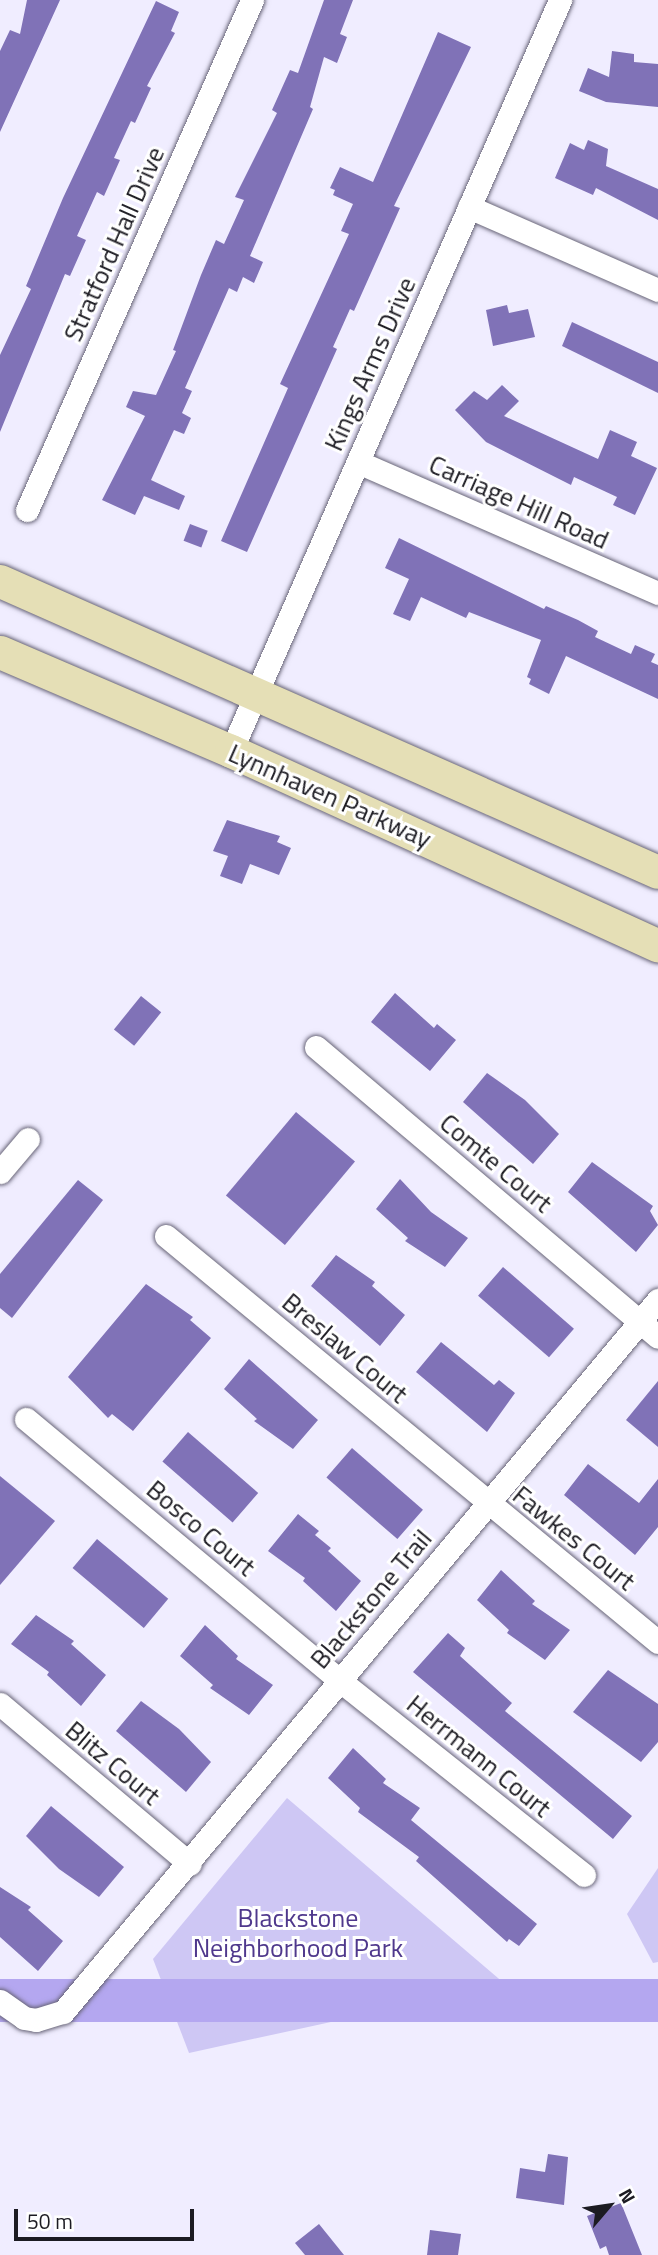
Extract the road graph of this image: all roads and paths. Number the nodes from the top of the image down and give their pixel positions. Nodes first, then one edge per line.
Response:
1 (252, 0) edge
2 (560, 0) edge
3 (469, 207) junction
4 (658, 290) edge
5 (358, 462) junction
6 (27, 510) dead end
7 (0, 581) edge
8 (658, 593) edge
9 (0, 652) edge
10 (257, 696) junction
11 (231, 751) junction
12 (658, 872) edge
13 (658, 946) edge
14 (316, 1048) dead end
15 (28, 1139) dead end
16 (0, 1172) edge
17 (166, 1236) dead end
18 (658, 1300) edge
19 (639, 1322) junction
20 (658, 1337) edge
21 (26, 1419) dead end
22 (488, 1503) junction
23 (658, 1642) edge
24 (339, 1680) junction
25 (0, 1704) edge
26 (190, 1864) junction
27 (584, 1875) dead end
28 (0, 2001) edge

1 - 6 street, Stratford Hall Drive
2 - 3 street, Kings Arms Drive
3 - 4 street
3 - 5 street, Kings Arms Drive
5 - 8 street, Carriage Hill Road
5 - 10 street, Kings Arms Drive
7 - 10 main road
9 - 11 main road, Lynnhaven Parkway
10 - 11 street, Kings Arms Drive
10 - 12 main road
11 - 13 main road, Lynnhaven Parkway
14 - 19 street, Comte Court
15 - 16 street
17 - 22 street, Breslaw Court
18 - 19 street, Blackstone Trail
19 - 20 street, Comte Court
19 - 22 street, Blackstone Trail
21 - 24 street, Bosco Court
22 - 23 street, Fawkes Court
22 - 24 street, Blackstone Trail
24 - 26 street, Blackstone Trail
24 - 27 street, Herrmann Court
25 - 26 street, Blitz Court
26 - 28 street, Blackstone Trail

